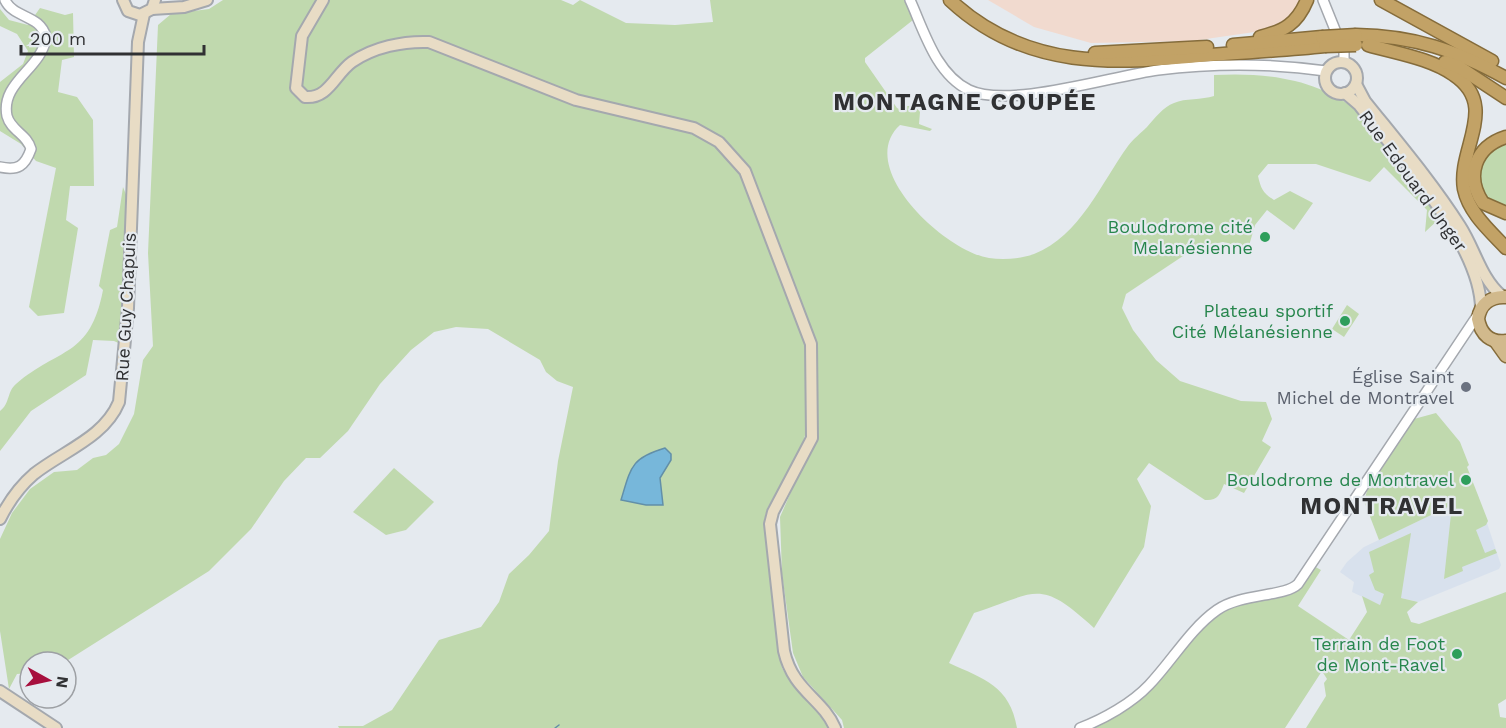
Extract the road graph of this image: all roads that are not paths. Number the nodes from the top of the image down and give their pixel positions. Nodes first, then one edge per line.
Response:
1 (5, 0) edge
2 (123, 0) edge
3 (207, 0) edge
4 (323, 0) edge
5 (910, 0) edge
6 (950, 0) edge
7 (960, 0) edge
8 (1323, 0) edge
9 (1382, 0) edge
10 (1305, 2) edge
11 (152, 6) edge
12 (132, 14) junction
13 (1415, 40) junction
14 (138, 42) junction
15 (1323, 42) junction
16 (1360, 42) junction
17 (1227, 45) junction
18 (1344, 62) junction
19 (1506, 69) edge
20 (1326, 71) junction
21 (1506, 78) edge
22 (1356, 84) junction
23 (1506, 87) edge
24 (1345, 93) junction
25 (1506, 98) edge
26 (1506, 137) edge
27 (1472, 140) junction
28 (0, 167) edge
29 (1506, 213) edge
30 (1506, 220) edge
31 (1506, 248) edge
32 (1504, 297) edge
33 (1480, 311) junction
34 (1464, 337) junction
35 (1496, 340) edge
36 (1506, 356) edge
37 (0, 519) edge
38 (0, 691) edge
39 (56, 728) edge
40 (835, 728) edge
41 (1080, 728) edge

1 - 28 street
2 - 12 main road
3 - 11 main road
4 - 40 main road
5 - 20 street
6 - 15 highway
7 - 17 highway
8 - 18 street
9 - 19 highway
10 - 17 highway
11 - 12 main road
11 - 14 main road, Rue Guy Chapuis
12 - 14 main road, Rue Guy Chapuis
13 - 16 highway
13 - 21 highway
13 - 23 highway
14 - 37 main road, Rue Guy Chapuis
15 - 16 highway, bridge
15 - 17 highway
16 - 25 highway
16 - 27 highway
18 - 20 main road
18 - 22 main road
20 - 24 main road
22 - 24 main road
22 - 32 main road, Rue Edouard Unger
24 - 33 main road, Rue Edouard Unger
26 - 29 highway
27 - 30 highway
27 - 31 highway
32 - 33 main road
33 - 34 street
33 - 35 main road
34 - 35 street
34 - 41 street
35 - 36 main road
38 - 39 main road

